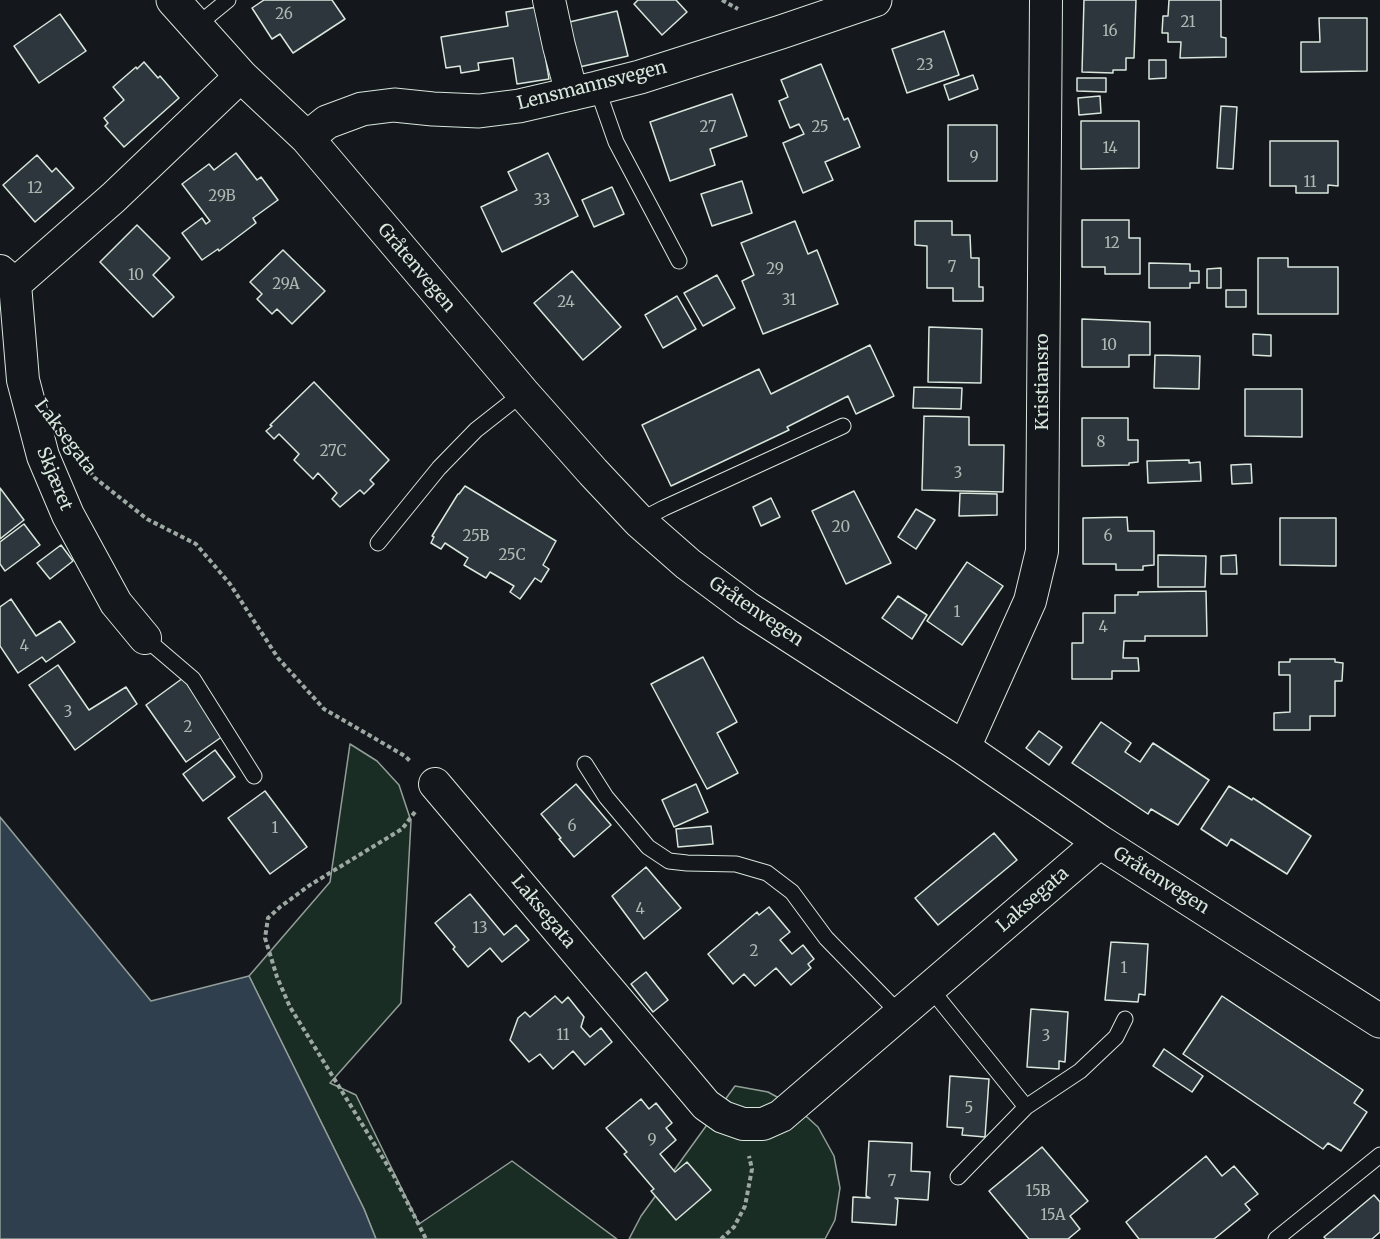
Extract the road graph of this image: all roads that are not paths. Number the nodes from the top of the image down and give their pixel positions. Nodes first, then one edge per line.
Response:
1 (172, 0) edge
2 (228, 0) edge
3 (549, 0) edge
4 (874, 0) edge
5 (1046, 0) edge
6 (195, 27) junction
7 (241, 76) junction
8 (585, 91) junction
9 (307, 138) junction
10 (679, 261) dead end
11 (5, 279) edge
12 (523, 393) junction
13 (843, 426) dead end
14 (639, 521) junction
15 (378, 543) dead end
16 (145, 639) joint
17 (964, 748) junction
18 (585, 764) dead end
19 (254, 776) dead end
20 (435, 784) road end
21 (1100, 842) junction
22 (930, 988) junction
23 (1377, 1013) edge
24 (900, 1014) junction
25 (1125, 1019) dead end
26 (1026, 1107) junction
27 (1380, 1155) edge
28 (958, 1177) dead end
29 (1276, 1239) edge

1 - 6 street, Gråtenvegen
2 - 6 lane
3 - 8 street
4 - 8 street, Lensmannsvegen
5 - 17 street, Kristiansro
6 - 7 street, Gråtenvegen
7 - 9 street, Gråtenvegen
7 - 11 street
8 - 9 street, Lensmannsvegen
8 - 10 lane
9 - 12 street, Gråtenvegen
11 - 16 street, Skjæret
12 - 14 street, Gråtenvegen
12 - 15 lane
13 - 14 lane
14 - 17 street, Gråtenvegen
16 - 19 lane
17 - 21 street, Gråtenvegen
18 - 24 lane
20 - 24 street, Laksegata
21 - 22 street, Laksegata
21 - 23 street, Gråtenvegen
22 - 24 street, Laksegata
22 - 26 lane
25 - 26 lane
26 - 28 lane
27 - 29 lane

